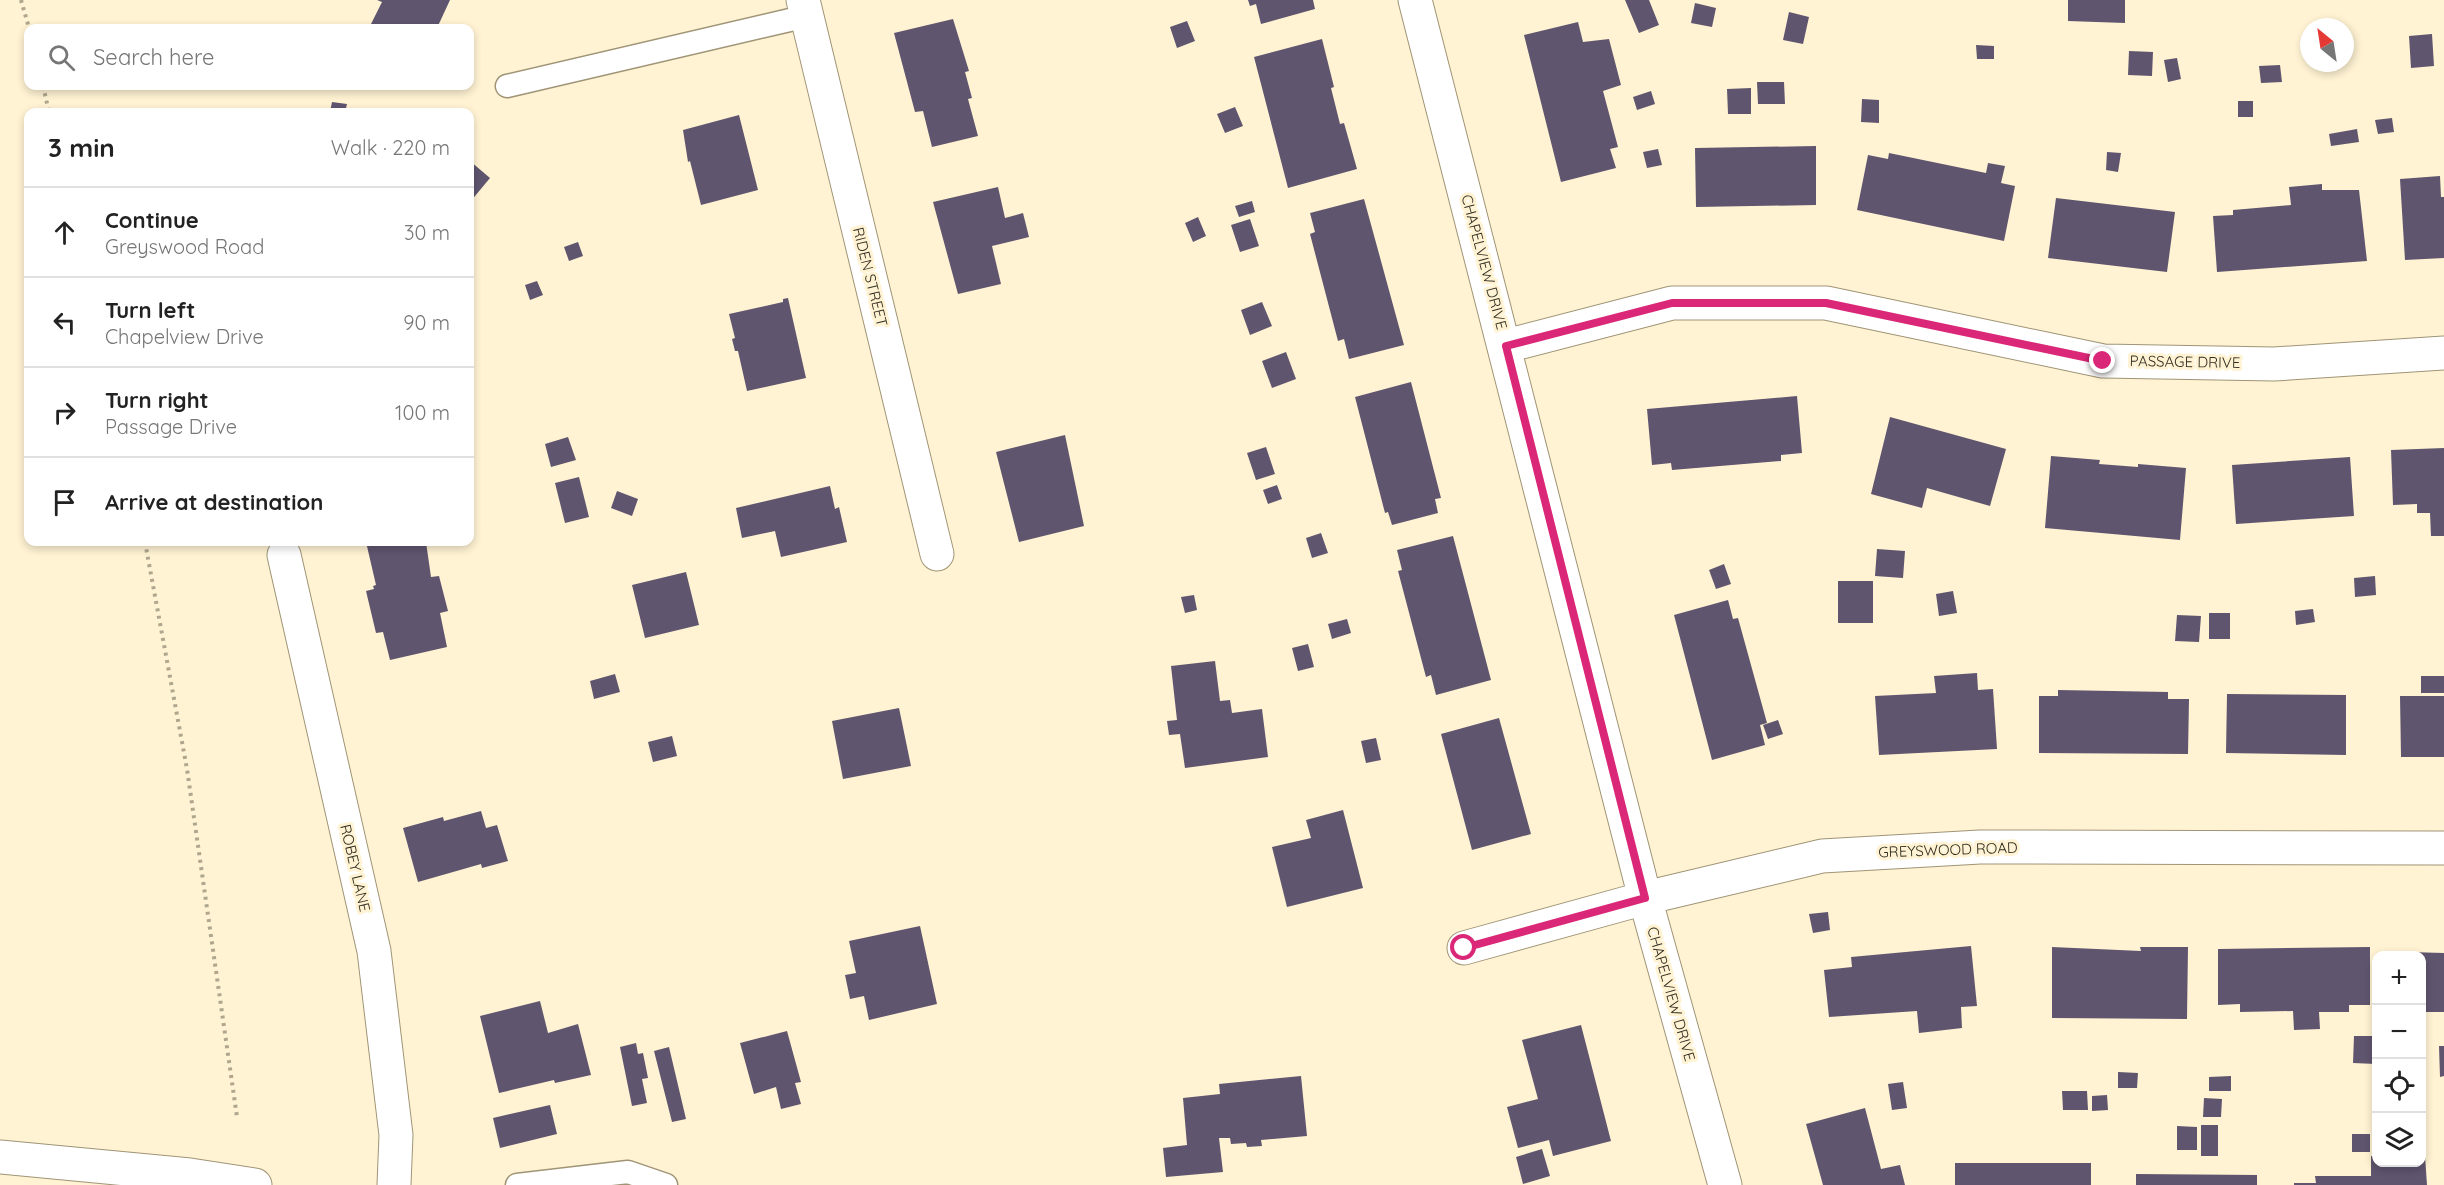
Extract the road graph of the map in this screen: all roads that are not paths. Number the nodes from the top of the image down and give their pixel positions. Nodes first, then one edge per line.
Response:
1 (1415, 0) edge
2 (805, 8) edge
3 (507, 86) dead end
4 (1506, 346) junction
5 (2444, 353) edge
6 (937, 554) dead end
7 (285, 555) dead end
8 (2444, 848) edge
9 (1645, 898) junction
10 (1464, 948) dead end
11 (0, 1157) edge
12 (255, 1185) edge
13 (394, 1185) edge
14 (517, 1185) edge
15 (666, 1185) edge
16 (1725, 1185) edge

1 - 4 street, CHAPELVIEW DRIVE
2 - 3 lane
2 - 6 street, RIDEN STREET
4 - 5 street, PASSAGE DRIVE
4 - 9 street, CHAPELVIEW DRIVE
7 - 13 street, ROBEY LANE
8 - 9 street, GREYSWOOD ROAD
9 - 10 street, GREYSWOOD ROAD
9 - 16 street, CHAPELVIEW DRIVE
11 - 12 street
14 - 15 lane

